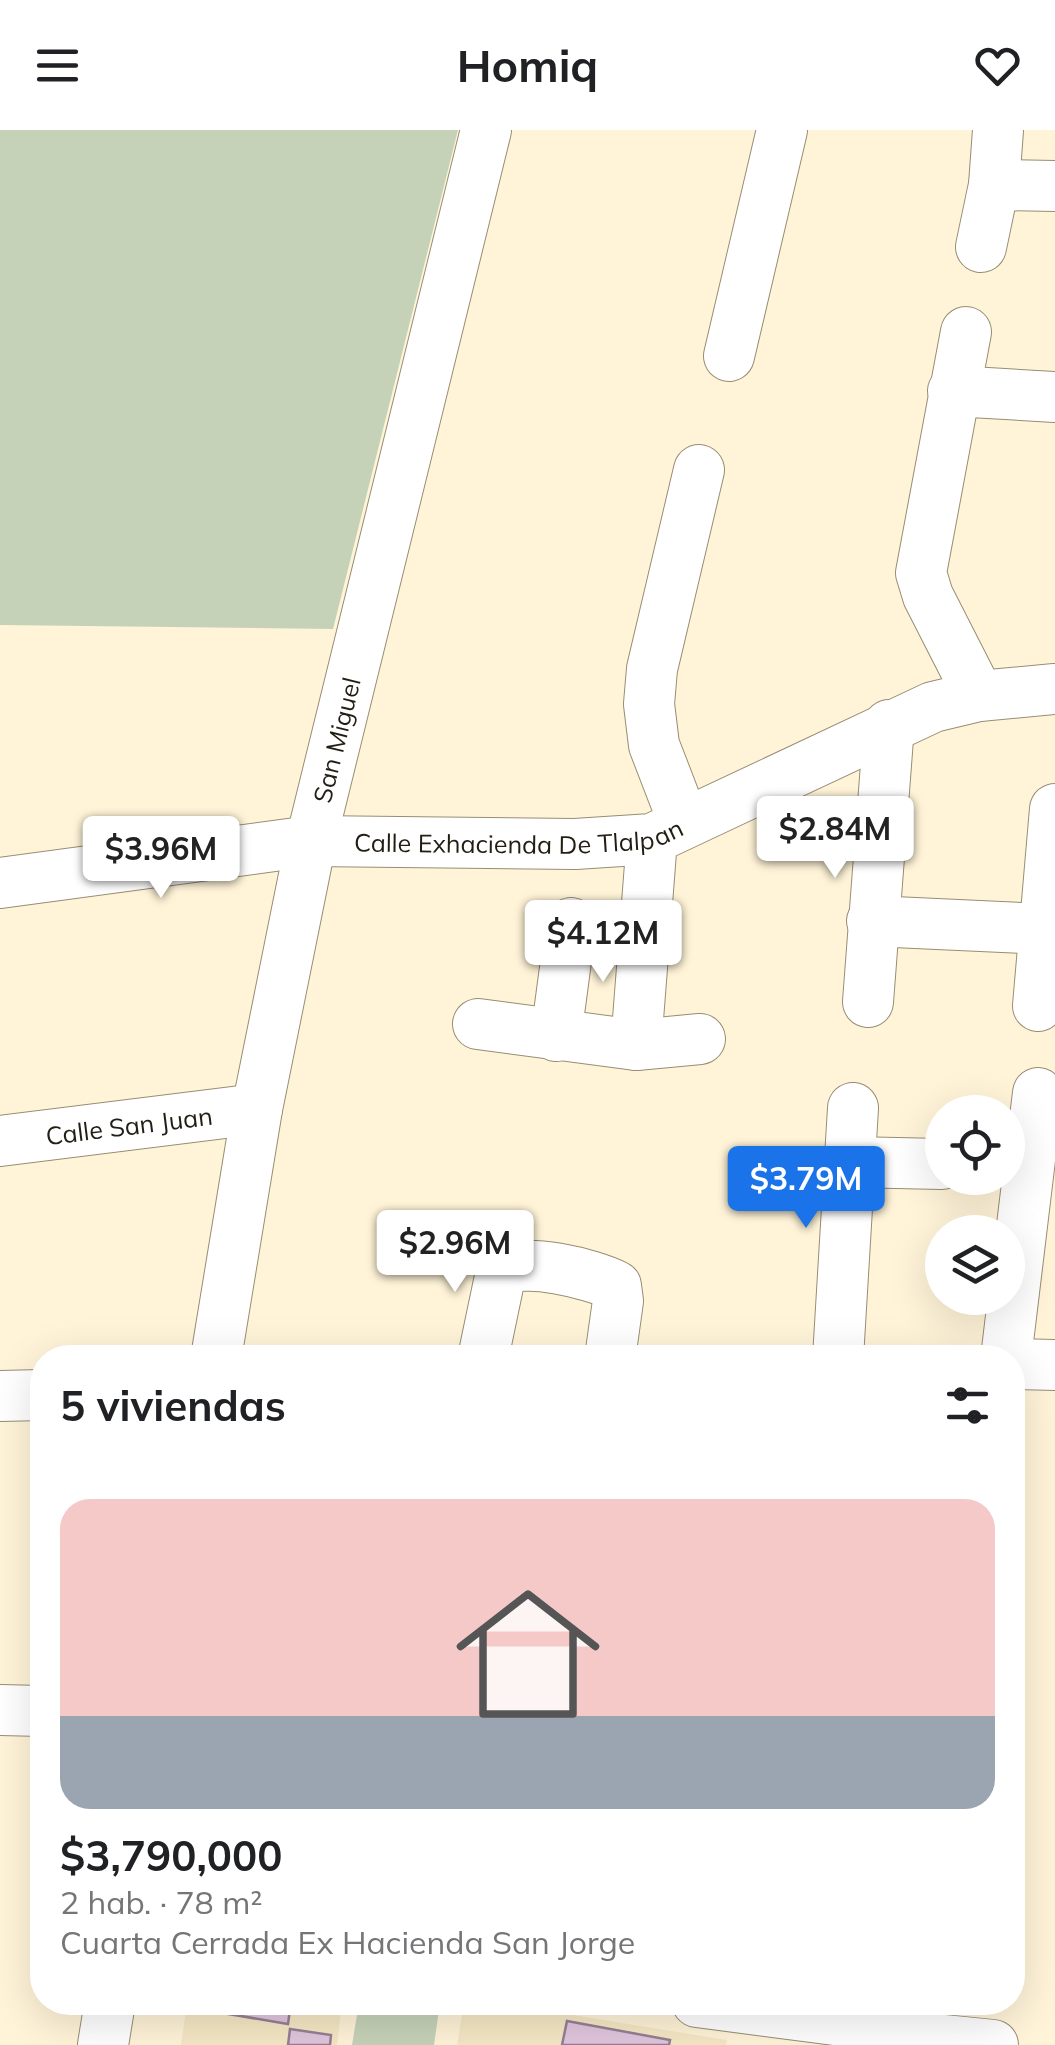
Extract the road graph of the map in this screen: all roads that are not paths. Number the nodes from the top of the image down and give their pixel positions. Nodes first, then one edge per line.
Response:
1 (486, 130) edge
2 (782, 130) edge
3 (998, 130) edge
4 (994, 184) junction
5 (1055, 186) edge
6 (981, 247) dead end
7 (966, 332) dead end
8 (729, 356) dead end
9 (953, 391) junction
10 (1055, 397) edge
11 (698, 470) dead end
12 (1055, 689) edge
13 (980, 696) junction
14 (889, 726) junction
15 (1055, 809) edge
16 (668, 831) junction
17 (311, 840) junction
18 (0, 883) edge
19 (872, 921) junction
20 (571, 923) dead end
21 (1046, 929) junction
22 (868, 1002) dead end
23 (1038, 1006) dead end
24 (478, 1024) dead end
25 (556, 1036) junction
26 (700, 1039) dead end
27 (636, 1045) junction
28 (1038, 1093) dead end
29 (853, 1108) dead end
30 (257, 1109) junction
31 (1025, 1140) edge
32 (0, 1142) edge
33 (851, 1162) junction
34 (925, 1164) edge
35 (1016, 1195) edge
36 (218, 1345) edge
37 (486, 1345) edge
38 (612, 1345) edge
39 (839, 1345) edge
40 (1007, 1345) edge
41 (1025, 1364) edge
42 (1055, 1365) edge
43 (30, 1395) edge
44 (0, 1396) edge
45 (0, 1710) edge
46 (30, 1711) edge
47 (108, 2015) edge
48 (787, 2015) edge
49 (835, 2022) edge
50 (945, 2029) edge
51 (103, 2045) edge
52 (993, 2045) edge

1 - 17 street, San Miguel
2 - 8 street
3 - 4 street
4 - 5 street
4 - 6 street
7 - 9 street
9 - 10 street
9 - 13 street
11 - 16 street
12 - 13 street, Calle Exhacienda De Tlalpan
13 - 14 street, Calle Exhacienda De Tlalpan
14 - 16 street, Calle Exhacienda De Tlalpan
14 - 19 street
15 - 21 street
16 - 17 street, Calle Exhacienda De Tlalpan
16 - 27 street
17 - 18 street, Calle Exhacienda De Tlalpan
17 - 30 street, San Miguel
19 - 21 street
19 - 22 street
20 - 25 street
21 - 23 street
24 - 25 street
25 - 27 street
26 - 27 street
28 - 31 street
29 - 33 street
30 - 32 street, Calle San Juan
30 - 36 street, San Miguel
33 - 34 street
33 - 39 street
35 - 40 street
37 - 38 street
41 - 42 street
43 - 44 street
45 - 46 street
47 - 51 street
48 - 49 street
49 - 50 street
50 - 52 street

